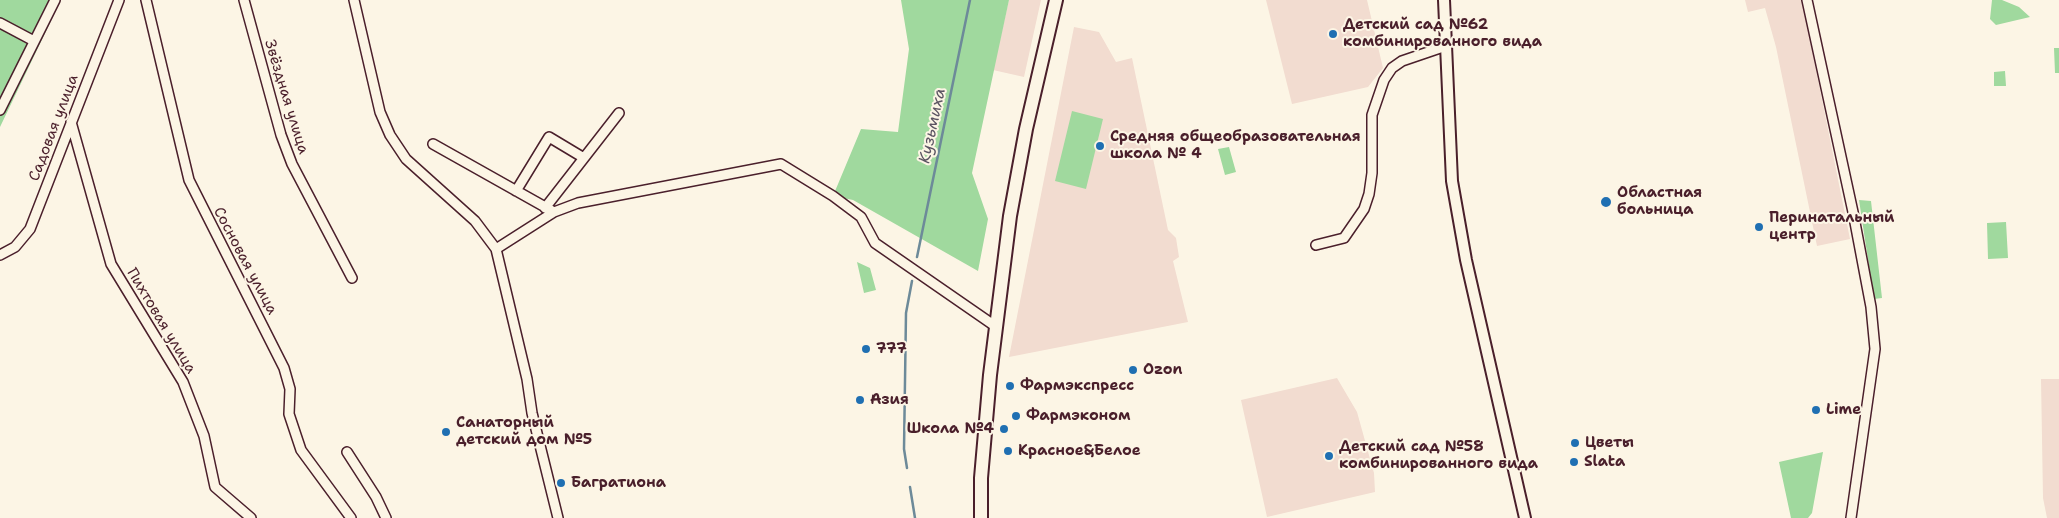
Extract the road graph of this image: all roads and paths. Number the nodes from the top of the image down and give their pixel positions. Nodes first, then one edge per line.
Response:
1 (55, 0) edge
2 (119, 0) edge
3 (146, 0) edge
4 (244, 0) edge
5 (354, 0) edge
6 (1056, 0) edge
7 (1444, 0) edge
8 (1807, 0) edge
9 (0, 23) edge
10 (34, 41) junction
11 (1446, 46) junction
12 (0, 110) edge
13 (619, 113) dead end
14 (71, 122) junction
15 (433, 144) dead end
16 (584, 158) junction
17 (516, 191) junction
18 (545, 208) junction
19 (554, 212) junction
20 (1316, 245) dead end
21 (496, 249) junction
22 (0, 255) edge
23 (352, 278) dead end
24 (995, 326) junction
25 (347, 452) dead end
26 (251, 518) edge
27 (351, 518) edge
28 (386, 518) edge
29 (558, 518) edge
30 (981, 518) edge
31 (1525, 518) edge
32 (1851, 518) edge

1 - 10 street
2 - 14 street, Садовая улица
3 - 27 street, Сосновая улица
4 - 23 street, Звёздная улица
5 - 21 street
6 - 24 main road
7 - 11 street
8 - 32 street
9 - 10 street
10 - 12 street
11 - 20 street
11 - 31 street
13 - 16 street
14 - 22 street, Садовая улица
14 - 26 street, Пихтовая улица
15 - 17 street
16 - 17 street
16 - 18 street
17 - 18 street
18 - 19 street
19 - 21 street
19 - 24 street
21 - 29 street
24 - 30 main road
25 - 28 street

